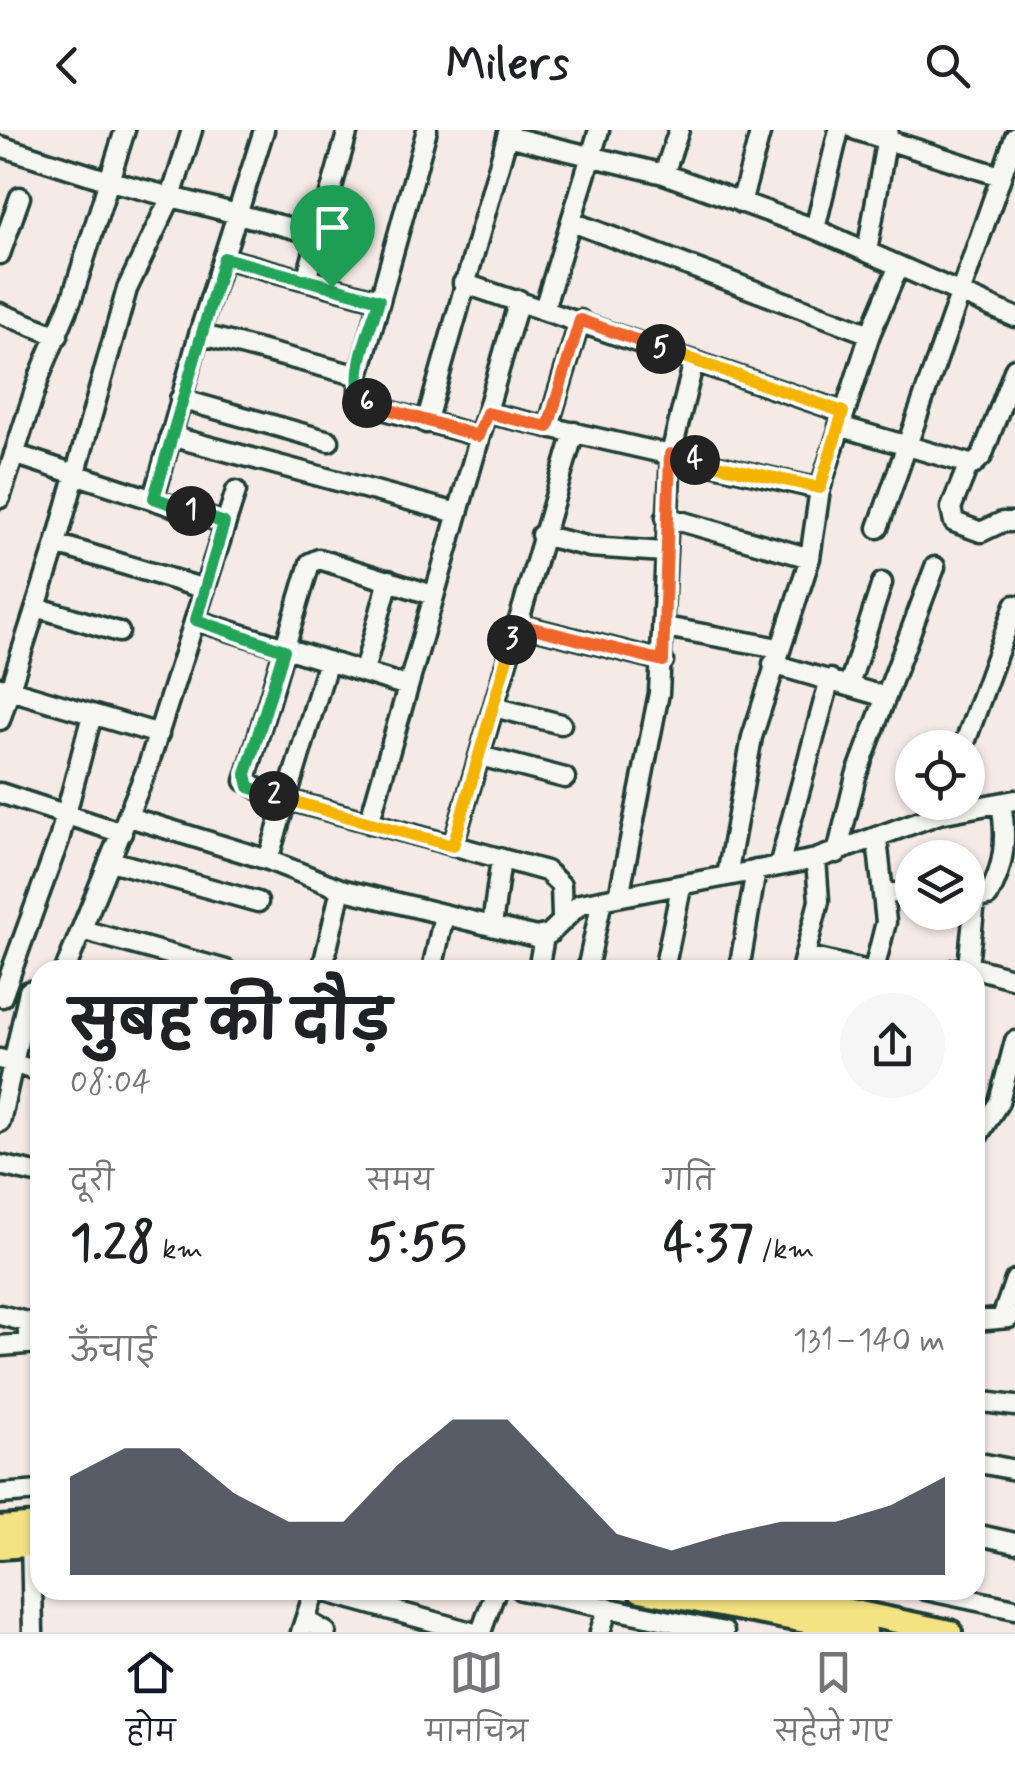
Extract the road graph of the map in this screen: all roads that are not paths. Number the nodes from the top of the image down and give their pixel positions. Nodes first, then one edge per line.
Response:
1 (125, 130) edge
2 (192, 130) edge
3 (264, 130) edge
4 (348, 130) edge
5 (427, 130) edge
6 (599, 130) edge
7 (679, 130) edge
8 (761, 130) edge
9 (839, 130) edge
10 (856, 130) edge
11 (508, 133) edge
12 (887, 133) edge
13 (1015, 138) edge
14 (0, 146) edge
15 (590, 158) junction
16 (664, 174) junction
17 (1000, 176) junction
18 (106, 180) junction
19 (170, 197) junction
20 (20, 198) dead end
21 (741, 203) junction
22 (239, 214) junction
23 (572, 222) junction
24 (815, 229) junction
25 (318, 235) junction
26 (867, 252) junction
27 (0, 254) edge
28 (224, 258) junction
29 (898, 268) junction
30 (306, 280) junction
31 (464, 284) junction
32 (958, 295) junction
33 (379, 300) junction
34 (519, 300) junction
35 (544, 309) junction
36 (0, 313) edge
37 (1015, 317) edge
38 (580, 320) junction
39 (199, 334) junction
40 (870, 334) junction
41 (58, 336) junction
42 (694, 361) junction
43 (1015, 368) edge
44 (358, 376) junction
45 (180, 400) junction
46 (487, 413) junction
47 (841, 419) junction
48 (426, 423) junction
49 (548, 427) junction
50 (574, 432) junction
51 (170, 436) junction
52 (478, 436) junction
53 (329, 441) dead end
54 (905, 446) junction
55 (14, 454) junction
56 (670, 454) junction
57 (968, 466) junction
58 (76, 472) junction
59 (820, 488) junction
60 (236, 490) dead end
61 (0, 498) edge
62 (154, 498) junction
63 (457, 514) junction
64 (666, 517) junction
65 (1015, 522) edge
66 (224, 523) junction
67 (878, 528) dead end
68 (542, 535) junction
69 (56, 544) junction
70 (664, 552) junction
71 (810, 558) junction
72 (935, 567) dead end
73 (389, 580) junction
74 (882, 583) dead end
75 (205, 589) junction
76 (434, 596) junction
77 (1015, 605) edge
78 (36, 608) junction
79 (196, 620) junction
80 (517, 624) junction
81 (665, 627) junction
82 (119, 632) dead end
83 (284, 650) junction
84 (776, 656) junction
85 (328, 661) junction
86 (663, 661) junction
87 (364, 670) junction
88 (830, 680) junction
89 (849, 685) junction
90 (407, 686) junction
91 (4, 688) edge
92 (886, 698) junction
93 (494, 706) junction
94 (92, 715) junction
95 (0, 720) edge
96 (561, 724) dead end
97 (970, 730) edge
98 (159, 734) junction
99 (480, 756) junction
100 (566, 778) dead end
101 (0, 792) edge
102 (287, 799) junction
103 (1008, 802) edge
104 (66, 816) junction
105 (916, 820) edge
106 (369, 823) junction
107 (125, 825) junction
108 (877, 839) junction
109 (453, 846) junction
110 (1010, 852) edge
111 (837, 853) junction
112 (501, 859) junction
113 (816, 859) junction
114 (268, 860) junction
115 (111, 861) junction
116 (780, 866) junction
117 (756, 870) junction
118 (727, 876) junction
119 (682, 887) junction
120 (341, 889) junction
121 (884, 892) junction
122 (895, 893) edge
123 (985, 893) edge
124 (610, 898) junction
125 (258, 902) dead end
126 (444, 915) junction
127 (562, 917) junction
128 (492, 926) junction
129 (82, 930) junction
130 (966, 930) edge
131 (544, 937) junction
132 (68, 960) edge
133 (190, 960) edge
134 (324, 960) edge
135 (434, 960) edge
136 (540, 960) edge
137 (590, 960) edge
138 (666, 960) edge
139 (741, 960) edge
140 (804, 960) edge
141 (876, 960) edge
142 (961, 960) edge
143 (985, 973) edge
144 (1015, 979) edge
145 (30, 991) edge
146 (1, 998) edge
147 (30, 1004) edge
148 (1015, 1041) edge
149 (7, 1061) edge
150 (0, 1122) edge
151 (985, 1123) edge
152 (0, 1164) edge
153 (30, 1172) edge
154 (1015, 1280) edge
155 (0, 1314) edge
156 (1008, 1318) edge
157 (30, 1331) edge
158 (30, 1343) edge
159 (0, 1346) edge
160 (985, 1402) edge
161 (1015, 1406) edge
162 (985, 1464) edge
163 (1015, 1470) edge
164 (30, 1492) edge
165 (0, 1494) edge
166 (0, 1528) edge
167 (30, 1534) edge
168 (985, 1536) edge
169 (30, 1537) edge
170 (1015, 1543) edge
171 (0, 1547) edge
172 (34, 1600) edge
173 (313, 1600) edge
174 (354, 1600) edge
175 (492, 1600) edge
176 (575, 1600) edge
177 (695, 1600) edge
178 (970, 1600) edge
179 (608, 1606) junction
180 (1015, 1610) edge
181 (773, 1614) edge
182 (304, 1626) edge
183 (678, 1626) edge
184 (915, 1628) edge
185 (34, 1632) edge
186 (326, 1632) edge
187 (471, 1632) edge
188 (481, 1632) edge
189 (600, 1632) edge
190 (724, 1632) edge
191 (866, 1632) edge
192 (950, 1632) edge

1 - 18 street
2 - 19 street
3 - 22 street
4 - 25 street
5 - 33 street
6 - 15 street
7 - 16 street
8 - 21 street
9 - 24 street
10 - 12 street
11 - 15 street
11 - 31 street
12 - 17 street
12 - 26 street
13 - 17 street
14 - 18 street
15 - 16 street
15 - 23 street
16 - 21 street
17 - 32 street
18 - 19 street
18 - 41 street
19 - 22 street
19 - 58 street
20 - 27 street
21 - 24 street
22 - 25 street
22 - 28 street
23 - 35 street
23 - 40 street
24 - 26 street
25 - 30 street
26 - 29 street
28 - 30 street
28 - 39 street
29 - 32 street
29 - 40 street
30 - 33 street
31 - 34 street
31 - 48 street
32 - 37 street
32 - 54 street
33 - 44 street
34 - 35 street
34 - 46 street
35 - 38 street
36 - 41 street
38 - 42 street
38 - 49 street
39 - 44 street
39 - 45 street
40 - 47 street
41 - 55 street
42 - 47 street
42 - 56 street
43 - 57 street
44 - 48 street
45 - 51 street
45 - 53 street
46 - 49 street
46 - 52 street
47 - 54 street
47 - 59 street
48 - 52 street
49 - 50 street
50 - 56 street
50 - 68 street
51 - 62 street
51 - 63 street
52 - 63 street
54 - 57 street
54 - 67 street
55 - 58 street
55 - 61 street
56 - 59 street
56 - 64 street
57 - 65 street
58 - 62 street
58 - 69 street
59 - 71 street
60 - 66 street
62 - 66 street
63 - 76 street
64 - 70 street
64 - 71 street
66 - 75 street
68 - 70 street
68 - 80 street
69 - 75 street
69 - 78 street
70 - 81 street
71 - 84 street
72 - 92 street
73 - 76 street
73 - 83 street
73 - 87 street
74 - 89 street
75 - 79 street
76 - 90 street
77 - 97 street
78 - 82 street
78 - 91 street
79 - 83 street
79 - 98 street
80 - 86 street
80 - 93 street
81 - 84 street
81 - 86 street
83 - 85 street
83 - 102 street
84 - 88 street
84 - 118 street
85 - 87 street
85 - 102 street
86 - 124 street
87 - 90 street
88 - 89 street
88 - 116 street
89 - 92 street
90 - 106 street
91 - 94 street
91 - 95 street
92 - 111 street
93 - 96 street
93 - 99 street
94 - 98 street
94 - 104 street
98 - 107 street
99 - 100 street
99 - 109 street
101 - 104 street
102 - 106 street
102 - 114 street
103 - 110 street
104 - 107 street
104 - 146 street
105 - 108 street
106 - 109 street
107 - 114 street
107 - 115 street
108 - 111 street
108 - 121 street
109 - 112 street
110 - 123 street
111 - 113 street
112 - 127 street
112 - 128 street
113 - 116 street
113 - 140 street
114 - 120 street
115 - 125 street
115 - 129 street
116 - 117 street
117 - 118 street
117 - 139 street
118 - 119 street
119 - 124 street
119 - 138 street
120 - 126 street
120 - 134 street
121 - 122 street
121 - 141 street
124 - 127 street
124 - 137 street
126 - 128 street
126 - 135 street
127 - 131 street
128 - 131 street
129 - 132 street
129 - 133 street
130 - 142 street
131 - 136 street
143 - 144 street
145 - 146 street
147 - 149 street
148 - 151 street
149 - 150 street
152 - 153 street
154 - 156 street
155 - 157 street
158 - 159 street
160 - 161 street
162 - 163 street
164 - 165 street
166 - 167 main road
168 - 170 street
169 - 171 main road
172 - 185 street
173 - 182 street
174 - 187 street
175 - 188 street
176 - 179 street
177 - 181 main road
178 - 180 street
179 - 183 street
179 - 189 street
181 - 184 main road
181 - 191 main road
182 - 186 street
183 - 190 street
184 - 192 main road

